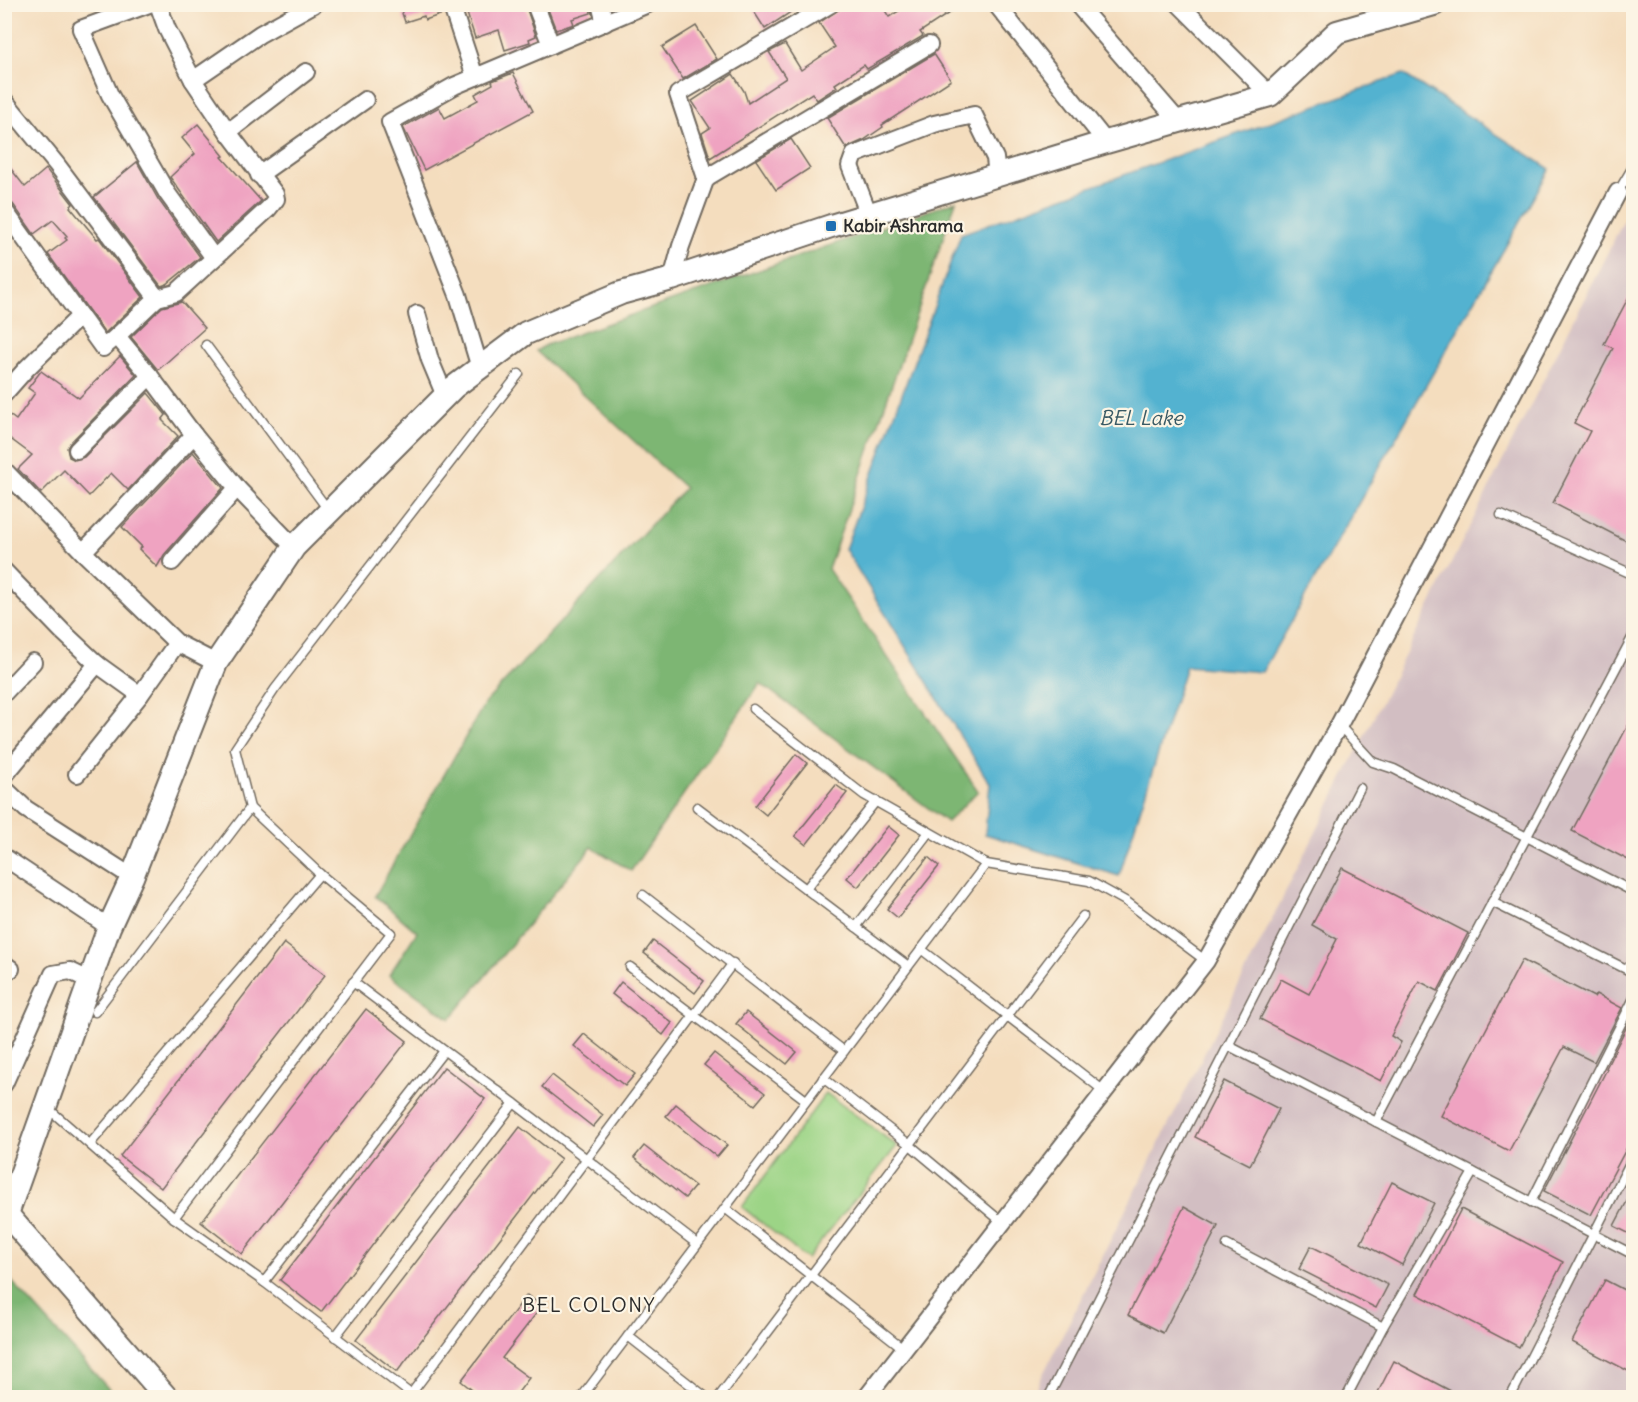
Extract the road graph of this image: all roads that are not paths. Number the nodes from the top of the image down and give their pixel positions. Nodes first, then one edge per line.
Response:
1 (149, 4) edge
2 (158, 4) edge
3 (314, 4) edge
4 (451, 4) edge
5 (535, 4) edge
6 (600, 4) edge
7 (648, 4) edge
8 (831, 4) edge
9 (996, 4) edge
10 (1077, 4) edge
11 (1179, 4) edge
12 (1434, 4) edge
13 (604, 23) junction
14 (551, 45) junction
15 (929, 45) dead end
16 (306, 72) dead end
17 (475, 77) junction
18 (193, 80) junction
19 (1270, 96) junction
20 (4, 100) edge
21 (365, 100) dead end
22 (1179, 122) junction
23 (228, 132) junction
24 (1106, 142) junction
25 (1634, 165) edge
26 (260, 175) junction
27 (997, 176) junction
28 (706, 178) junction
29 (1618, 192) joint
30 (4, 210) edge
31 (869, 215) junction
32 (214, 258) junction
33 (672, 279) junction
34 (157, 298) junction
35 (417, 314) dead end
36 (80, 316) junction
37 (117, 336) junction
38 (206, 345) dead end
39 (480, 368) junction
40 (519, 374) dead end
41 (150, 376) junction
42 (4, 394) edge
43 (445, 396) junction
44 (194, 435) junction
45 (77, 450) dead end
46 (4, 470) edge
47 (237, 488) junction
48 (329, 511) junction
49 (1501, 515) dead end
50 (294, 547) junction
51 (83, 552) junction
52 (172, 562) dead end
53 (4, 571) edge
54 (1634, 575) edge
55 (1634, 634) edge
56 (177, 643) junction
57 (33, 662) dead end
58 (216, 663) junction
59 (97, 664) junction
60 (4, 693) edge
61 (140, 695) junction
62 (753, 709) dead end
63 (1339, 726) junction
64 (77, 774) dead end
65 (4, 776) edge
66 (4, 788) edge
67 (1360, 788) dead end
68 (876, 801) junction
69 (697, 807) dead end
70 (250, 808) junction
71 (929, 832) junction
72 (1526, 837) junction
73 (4, 856) edge
74 (986, 864) junction
75 (320, 874) junction
76 (132, 877) junction
77 (806, 889) junction
78 (1634, 892) edge
79 (643, 895) dead end
80 (1492, 902) junction
81 (1083, 916) dead end
82 (109, 927) junction
83 (856, 927) junction
84 (921, 949) junction
85 (1206, 961) junction
86 (733, 963) junction
87 (908, 966) junction
88 (630, 967) dead end
89 (1634, 973) edge
90 (91, 981) junction
91 (353, 982) junction
92 (1634, 998) edge
93 (95, 1012) dead end
94 (695, 1015) junction
95 (1007, 1016) junction
96 (1229, 1046) junction
97 (444, 1051) junction
98 (844, 1051) junction
99 (824, 1078) junction
100 (4, 1084) edge
101 (1104, 1091) junction
102 (806, 1100) junction
103 (514, 1103) junction
104 (50, 1110) dead end
105 (1376, 1122) junction
106 (90, 1144) junction
107 (910, 1145) junction
108 (1634, 1155) edge
109 (587, 1160) junction
110 (1473, 1172) junction
111 (1531, 1202) junction
112 (725, 1208) junction
113 (6, 1213) edge
114 (174, 1218) junction
115 (1002, 1222) junction
116 (1593, 1234) junction
117 (697, 1244) junction
118 (1227, 1245) dead end
119 (1634, 1256) edge
120 (811, 1275) junction
121 (264, 1282) junction
122 (1383, 1327) junction
123 (335, 1336) junction
124 (628, 1336) junction
125 (903, 1348) junction
126 (412, 1396) edge
127 (167, 1398) edge
128 (581, 1398) edge
129 (707, 1398) edge
130 (718, 1398) edge
131 (867, 1398) edge
132 (1048, 1398) edge
133 (1346, 1398) edge
134 (1510, 1398) edge

1 - 32 street
2 - 18 street
3 - 18 street
4 - 17 street
5 - 14 street
6 - 13 street
7 - 13 street
8 - 28 street
9 - 24 street
10 - 22 street
11 - 19 street
12 - 19 street
13 - 14 street
14 - 17 street
15 - 28 street
16 - 23 street
17 - 39 street
18 - 23 street
19 - 22 street
20 - 34 street
21 - 26 street
22 - 24 street
23 - 26 street
24 - 27 street
25 - 29 lane
26 - 32 street
27 - 31 street
27 - 31 street
28 - 33 street
29 - 63 street
30 - 36 street
31 - 33 street
32 - 34 street
33 - 39 street
34 - 37 street
35 - 43 street
36 - 37 street
36 - 42 street
37 - 41 street
38 - 48 lane
39 - 43 street
40 - 70 lane
41 - 44 street
41 - 45 street
43 - 48 street
44 - 47 street
44 - 51 street
46 - 51 street
47 - 50 street
47 - 52 street
48 - 50 street
49 - 54 lane
50 - 58 street
51 - 56 street
53 - 59 street
55 - 72 lane
56 - 58 street
56 - 61 street
57 - 60 street
58 - 76 street
59 - 61 street
59 - 65 street
61 - 64 street
62 - 68 lane
63 - 72 lane
63 - 85 street
66 - 76 street
67 - 96 lane
68 - 71 lane
68 - 77 lane
69 - 77 lane
70 - 75 lane
70 - 93 lane
71 - 74 lane
71 - 83 lane
72 - 78 lane
72 - 80 lane
73 - 82 street
74 - 84 lane
74 - 85 lane
75 - 91 lane
75 - 106 lane
76 - 82 street
77 - 83 lane
79 - 86 lane
80 - 89 lane
80 - 105 lane
81 - 95 lane
82 - 90 street
83 - 87 lane
84 - 87 lane
84 - 95 lane
85 - 101 street
86 - 94 lane
86 - 98 lane
87 - 98 lane
88 - 94 lane
90 - 100 street
90 - 113 street
91 - 97 lane
91 - 114 lane
92 - 111 lane
94 - 102 lane
94 - 109 lane
95 - 101 lane
95 - 107 lane
96 - 105 lane
96 - 132 lane
97 - 103 lane
97 - 121 lane
98 - 99 lane
99 - 102 lane
99 - 107 lane
101 - 115 street
102 - 112 lane
103 - 109 lane
103 - 123 lane
104 - 106 lane
105 - 110 lane
106 - 114 lane
107 - 115 lane
107 - 120 lane
108 - 116 lane
109 - 117 lane
109 - 126 lane
110 - 111 lane
110 - 122 lane
111 - 116 lane
112 - 117 lane
112 - 120 lane
113 - 127 street
114 - 121 lane
115 - 125 street
116 - 119 lane
116 - 134 lane
117 - 124 lane
118 - 122 lane
120 - 125 lane
120 - 130 lane
121 - 123 lane
122 - 133 lane
123 - 126 lane
124 - 128 lane
124 - 129 lane
125 - 131 street

